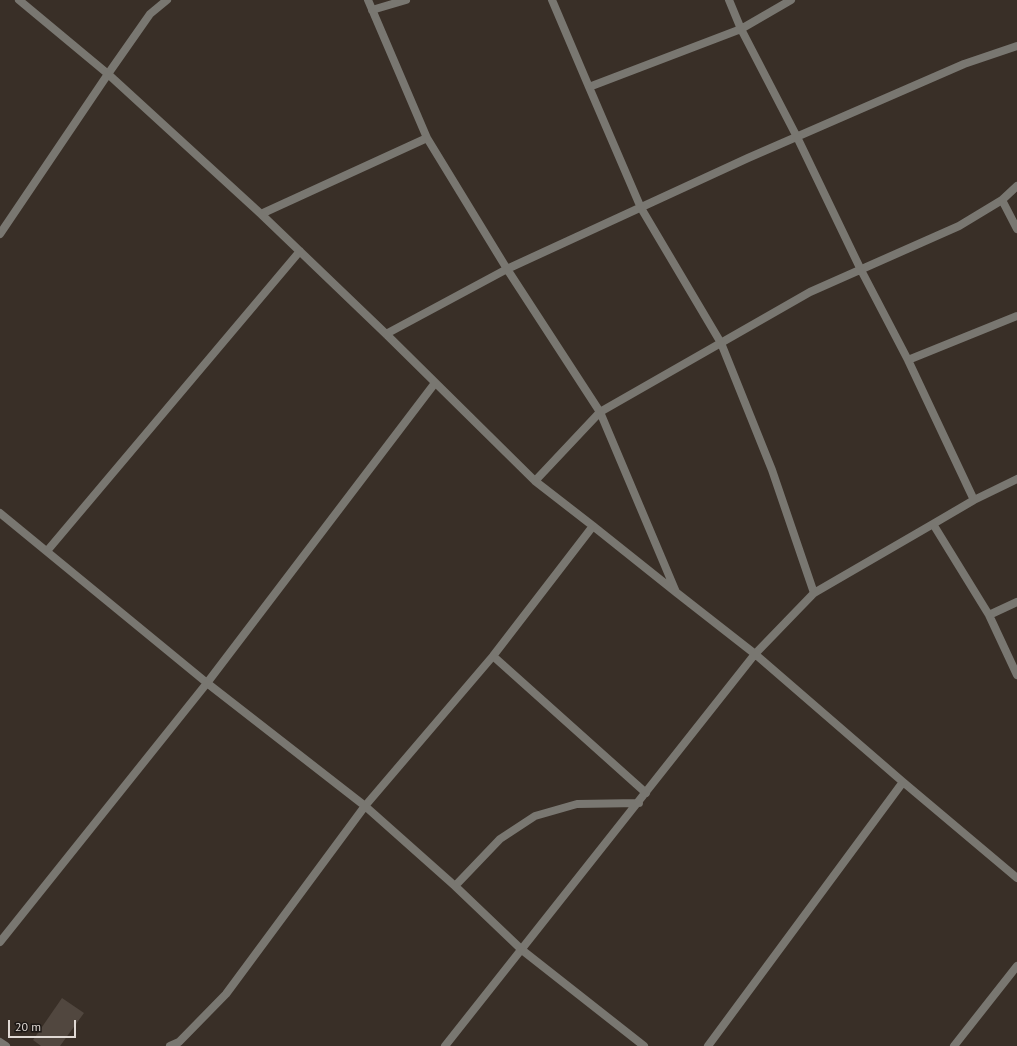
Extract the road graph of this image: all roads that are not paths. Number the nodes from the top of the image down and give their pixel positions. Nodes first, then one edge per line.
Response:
1 (19, 0) edge
2 (167, 0) edge
3 (368, 0) edge
4 (406, 0) edge
5 (552, 0) edge
6 (729, 0) edge
7 (791, 0) edge
8 (372, 10) junction
9 (741, 29) junction
10 (1017, 46) edge
11 (108, 74) junction
12 (589, 87) junction
13 (797, 137) junction
14 (427, 138) junction
15 (1017, 186) edge
16 (1002, 200) junction
17 (642, 208) junction
18 (261, 214) junction
19 (1017, 229) edge
20 (0, 234) edge
21 (300, 251) junction
22 (507, 269) junction
23 (861, 270) junction
24 (1017, 316) edge
25 (386, 334) junction
26 (722, 343) junction
27 (908, 360) junction
28 (435, 383) junction
29 (600, 412) junction
30 (1017, 479) edge
31 (535, 481) junction
32 (974, 500) junction
33 (0, 513) edge
34 (933, 524) junction
35 (593, 526) junction
36 (47, 551) junction
37 (676, 593) junction
38 (814, 593) junction
39 (1017, 602) edge
40 (989, 615) junction
41 (755, 654) junction
42 (493, 656) junction
43 (1017, 675) edge
44 (207, 683) junction
45 (903, 782) junction
46 (646, 793) junction
47 (638, 803) junction
48 (365, 806) junction
49 (1016, 876) edge
50 (455, 886) junction
51 (0, 942) edge
52 (522, 950) junction
53 (1017, 966) edge
54 (0, 1042) edge
55 (6, 1046) edge
56 (170, 1046) edge
57 (445, 1046) edge
58 (644, 1046) edge
59 (708, 1046) edge
60 (954, 1046) edge

1 - 11 street
2 - 11 street
3 - 8 street
4 - 8 street
5 - 12 street
6 - 9 street
7 - 9 street
8 - 14 street
9 - 12 street
9 - 13 street
10 - 13 street
11 - 18 street
11 - 20 street
12 - 17 street
13 - 17 street
13 - 23 street
14 - 18 street
14 - 22 street
15 - 16 street
16 - 19 street
16 - 23 street
17 - 22 street
17 - 26 street
18 - 21 street
21 - 25 street
21 - 36 street
22 - 25 street
22 - 29 street
23 - 26 street
23 - 27 street
24 - 27 street
25 - 28 street
26 - 29 street
26 - 38 street
27 - 32 street
28 - 31 street
28 - 44 street
29 - 31 street
29 - 37 street
30 - 32 street
31 - 35 street
32 - 34 street
33 - 36 street
34 - 38 street
34 - 40 street
35 - 37 street
35 - 42 street
36 - 44 street
37 - 41 street
38 - 41 street
39 - 40 street
40 - 43 street
41 - 45 street
41 - 46 street
42 - 46 street
42 - 48 street
44 - 48 street
44 - 51 street
45 - 49 street
45 - 59 street
46 - 47 street
47 - 50 street
47 - 52 street
48 - 50 street
48 - 56 street
50 - 52 street
52 - 57 street
52 - 58 street
53 - 60 street
54 - 55 street

